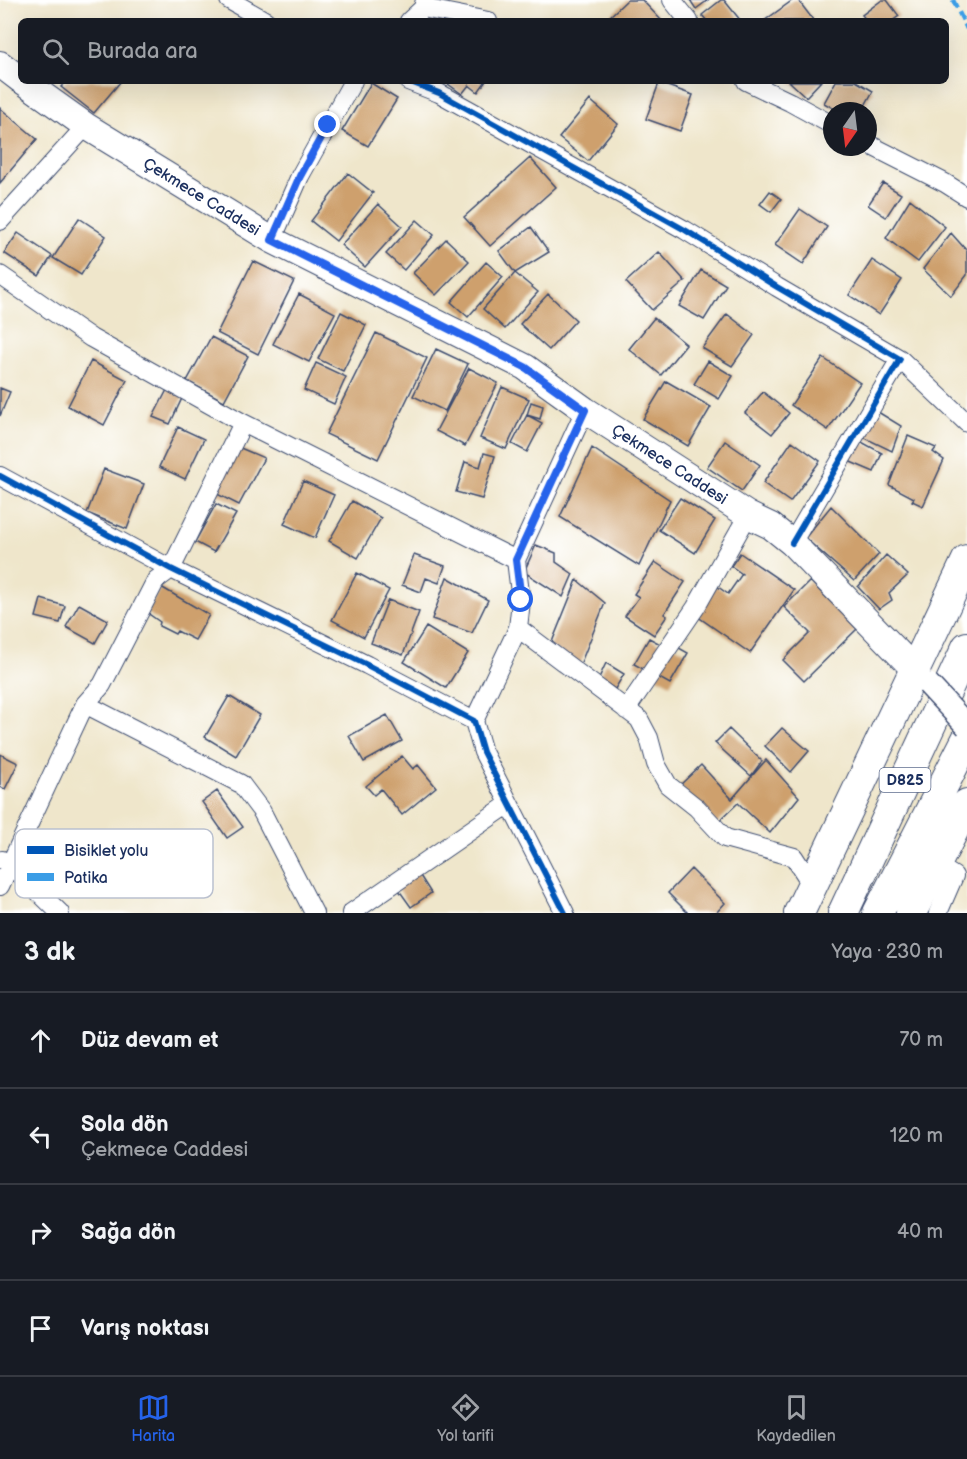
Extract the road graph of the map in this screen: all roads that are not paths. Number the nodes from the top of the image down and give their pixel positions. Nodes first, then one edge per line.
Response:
1 (229, 0) edge
2 (672, 0) edge
3 (424, 4) edge
4 (261, 18) edge
5 (412, 18) edge
6 (477, 18) edge
7 (686, 18) edge
8 (0, 64) edge
9 (18, 77) edge
10 (28, 84) edge
11 (351, 84) edge
12 (416, 84) edge
13 (752, 84) edge
14 (823, 120) edge
15 (86, 126) junction
16 (877, 149) edge
17 (967, 197) edge
18 (0, 221) edge
19 (272, 240) junction
20 (0, 275) edge
21 (900, 359) junction
22 (585, 410) junction
23 (243, 423) junction
24 (967, 423) edge
25 (0, 476) edge
26 (748, 515) junction
27 (792, 543) junction
28 (516, 560) junction
29 (967, 560) edge
30 (171, 569) junction
31 (518, 628) junction
32 (967, 647) edge
33 (921, 677) junction
34 (85, 704) junction
35 (626, 710) junction
36 (474, 721) junction
37 (967, 726) edge
38 (967, 739) edge
39 (509, 804) junction
40 (967, 804) edge
41 (22, 829) edge
42 (967, 829) edge
43 (15, 844) edge
44 (6, 862) edge
45 (936, 865) junction
46 (812, 885) junction
47 (0, 886) edge
48 (44, 898) edge
49 (60, 913) edge
50 (314, 913) edge
51 (351, 913) edge
52 (565, 913) edge
53 (799, 913) edge
54 (843, 913) edge
55 (878, 913) edge
56 (910, 913) edge
57 (938, 913) edge

1 - 4 street
2 - 7 street
3 - 5 street
3 - 6 street
8 - 9 main road, Çekmece Caddesi
10 - 15 main road, Çekmece Caddesi
11 - 19 street
12 - 21 street
13 - 14 street
15 - 18 street
15 - 19 main road, Çekmece Caddesi
16 - 17 street
19 - 22 main road, Çekmece Caddesi
20 - 23 street
21 - 24 street
21 - 27 street
22 - 26 main road, Çekmece Caddesi
22 - 28 street
23 - 28 street
23 - 30 street
25 - 30 street
26 - 27 main road, Çekmece Caddesi
26 - 35 street
27 - 33 main road, Çekmece Caddesi
28 - 31 street
29 - 33 highway
30 - 34 street
30 - 36 street
31 - 35 street
31 - 36 street
32 - 54 highway, D825
33 - 37 street, bridge
33 - 46 highway
34 - 41 street
34 - 50 street
35 - 46 street
36 - 39 street
38 - 55 highway, D825
39 - 51 street
39 - 52 street
40 - 45 highway
42 - 45 highway
43 - 44 street
44 - 47 street
45 - 56 highway
45 - 57 street
46 - 53 highway
48 - 49 street

